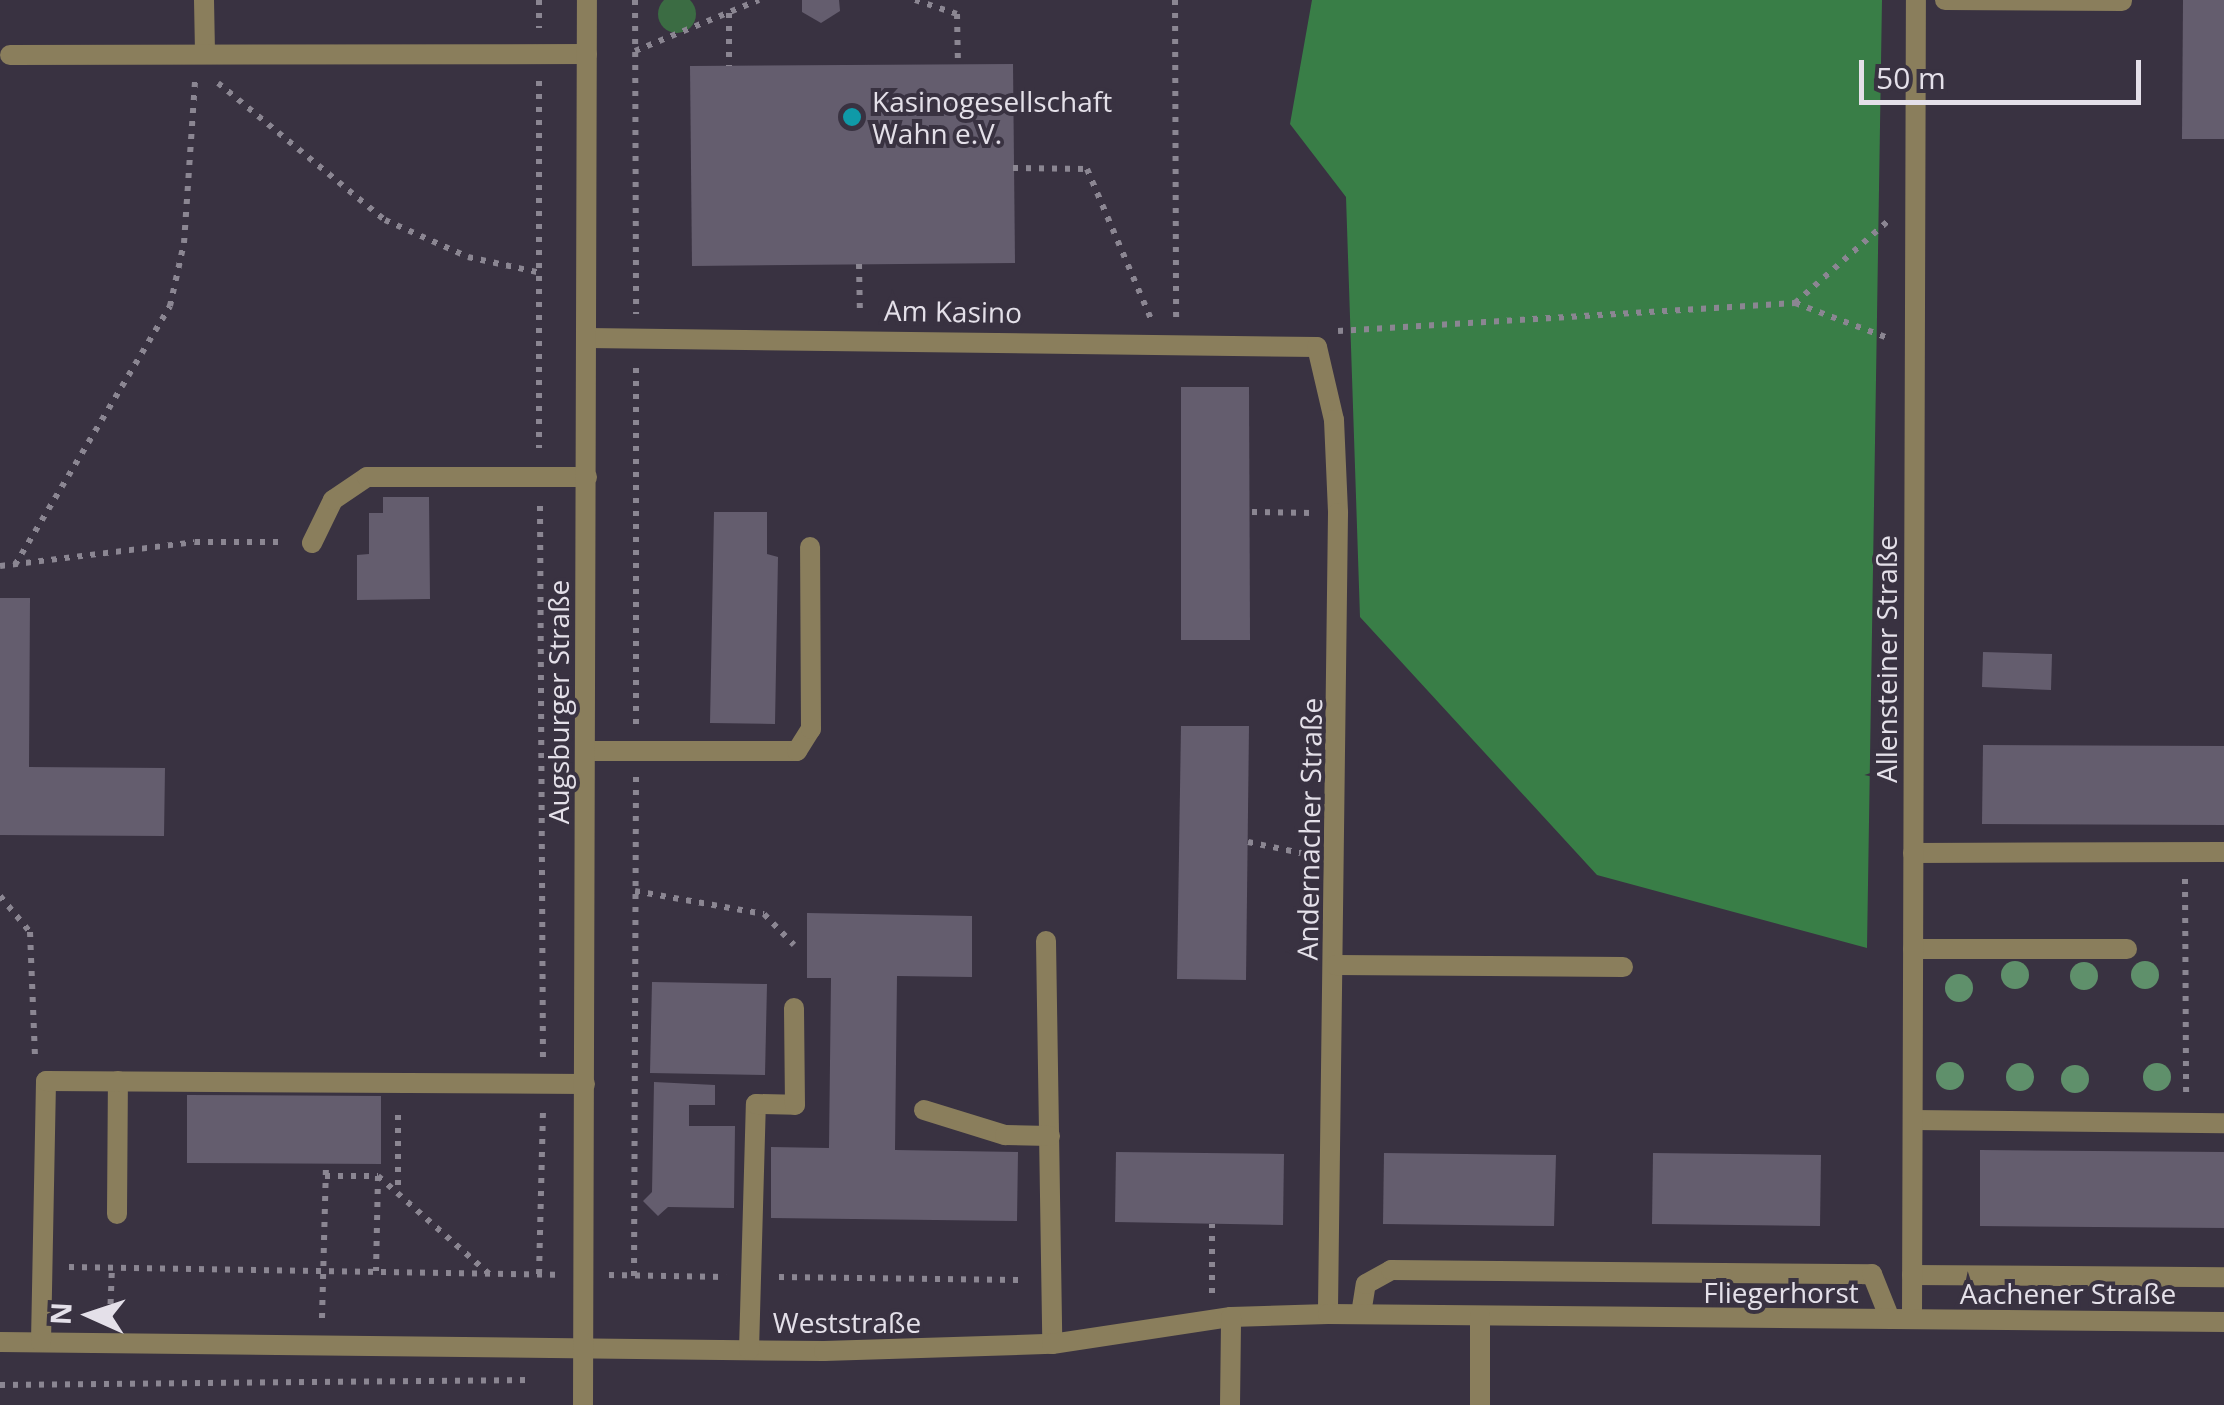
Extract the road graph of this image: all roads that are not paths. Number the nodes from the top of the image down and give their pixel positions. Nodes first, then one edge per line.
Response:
1 (204, 0) edge
2 (587, 0) edge
3 (1916, 0) edge
4 (1945, 0) edge
5 (2122, 2) edge
6 (205, 54) junction
7 (587, 54) junction
8 (10, 55) dead end
9 (588, 338) junction
10 (1317, 347) joint
11 (587, 477) junction
12 (312, 544) road end
13 (810, 547) dead end
14 (585, 751) junction
15 (1913, 852) junction
16 (2224, 852) edge
17 (1046, 941) dead end
18 (1913, 948) junction
19 (2127, 950) dead end
20 (1335, 965) junction
21 (1623, 966) dead end
22 (794, 1008) dead end
23 (118, 1081) junction
24 (585, 1084) junction
25 (924, 1110) dead end
26 (1912, 1120) junction
27 (2224, 1123) edge
28 (1050, 1136) junction
29 (117, 1214) dead end
30 (1912, 1275) junction
31 (2224, 1277) edge
32 (1328, 1314) junction
33 (1362, 1314) junction
34 (1480, 1316) junction
35 (1221, 1318) junction
36 (1650, 1319) joint
37 (1890, 1319) junction
38 (1912, 1319) junction
39 (2224, 1322) edge
40 (0, 1342) edge
41 (41, 1342) junction
42 (1052, 1344) junction
43 (584, 1346) junction
44 (749, 1350) junction
45 (583, 1405) edge
46 (1230, 1405) edge
47 (1480, 1405) edge

1 - 6 lane
2 - 7 lane, Augsburger Straße
3 - 15 lane, Allensteiner Straße
4 - 5 lane
6 - 7 lane
6 - 8 lane
7 - 9 lane, Augsburger Straße
9 - 10 lane, Am Kasino
9 - 11 lane, Augsburger Straße
10 - 20 lane, Andernacher Straße
11 - 12 lane
11 - 14 lane, Augsburger Straße
13 - 14 lane
14 - 24 lane, Augsburger Straße
15 - 16 lane
15 - 18 lane, Allensteiner Straße
17 - 28 lane
18 - 19 lane
18 - 26 lane, Allensteiner Straße
20 - 21 lane
20 - 32 lane, Andernacher Straße
22 - 44 lane
23 - 24 lane
23 - 29 lane
23 - 41 lane
24 - 43 lane, Augsburger Straße
25 - 28 lane
26 - 27 lane
26 - 30 lane, Allensteiner Straße
28 - 42 lane
30 - 31 lane
30 - 38 lane, Allensteiner Straße
32 - 33 lane, Weststraße
32 - 35 lane, Weststraße
33 - 34 lane, Weststraße
33 - 37 lane
34 - 36 lane, Weststraße
34 - 47 lane
35 - 42 lane, Weststraße
35 - 46 lane
36 - 37 lane, Fliegerhorst
37 - 38 lane, Fliegerhorst
38 - 39 lane, Aachener Straße
40 - 41 lane, Weststraße
41 - 43 lane, Weststraße
42 - 44 lane, Weststraße
43 - 44 lane, Weststraße
43 - 45 lane, Augsburger Straße

